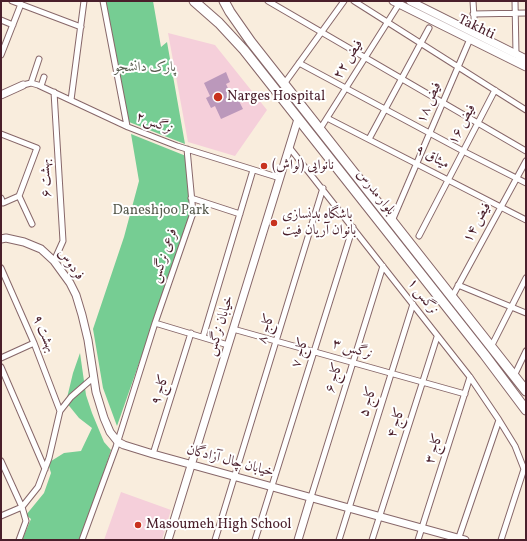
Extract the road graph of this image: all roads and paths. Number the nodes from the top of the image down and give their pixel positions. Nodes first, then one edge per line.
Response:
1 (12, 1) edge
2 (84, 1) edge
3 (103, 1) edge
4 (194, 1) edge
5 (224, 1) edge
6 (268, 1) edge
7 (344, 1) edge
8 (354, 1) edge
9 (410, 1) edge
10 (473, 1) edge
11 (515, 1) edge
12 (396, 2) edge
13 (21, 4) junction
14 (230, 12) junction
15 (515, 13) junction
16 (526, 13) edge
17 (473, 14) junction
18 (1, 20) edge
19 (387, 22) junction
20 (220, 23) junction
21 (13, 25) junction
22 (80, 27) junction
23 (429, 28) dead end
24 (322, 31) junction
25 (472, 36) junction
26 (421, 43) junction
27 (494, 47) junction
28 (516, 54) junction
29 (1, 56) edge
30 (366, 57) junction
31 (39, 58) dead end
32 (526, 59) edge
33 (299, 63) junction
34 (458, 67) junction
35 (526, 67) edge
36 (44, 77) dead end
37 (402, 78) junction
38 (27, 84) junction
39 (284, 84) junction
40 (41, 86) junction
41 (346, 88) junction
42 (495, 90) junction
43 (54, 92) junction
44 (1, 95) edge
45 (72, 100) junction
46 (443, 102) junction
47 (385, 108) junction
48 (526, 110) edge
49 (327, 118) junction
50 (298, 119) junction
51 (478, 123) junction
52 (127, 126) junction
53 (320, 129) junction
54 (430, 132) junction
55 (1, 134) edge
56 (369, 139) junction
57 (289, 147) junction
58 (187, 149) junction
59 (463, 151) junction
60 (526, 151) edge
61 (526, 161) edge
62 (416, 164) junction
63 (253, 170) junction
64 (280, 178) junction
65 (517, 178) junction
66 (448, 180) junction
67 (526, 183) edge
68 (323, 188) junction
69 (19, 196) junction
70 (1, 198) edge
71 (191, 198) junction
72 (501, 207) junction
73 (240, 214) junction
74 (526, 220) edge
75 (392, 221) junction
76 (32, 224) dead end
77 (353, 227) junction
78 (419, 236) dead end
79 (1, 239) edge
80 (54, 261) junction
81 (383, 266) junction
82 (1, 268) edge
83 (526, 278) edge
84 (458, 284) junction
85 (452, 297) junction
86 (413, 304) junction
87 (511, 307) junction
88 (526, 314) edge
89 (155, 323) junction
90 (233, 329) junction
91 (191, 333) junction
92 (202, 337) junction
93 (437, 337) junction
94 (276, 341) junction
95 (34, 343) junction
96 (228, 345) junction
97 (491, 347) junction
98 (526, 351) edge
99 (314, 352) junction
100 (1, 358) edge
101 (353, 362) junction
102 (1, 367) edge
103 (391, 373) junction
104 (514, 376) junction
105 (470, 377) junction
106 (94, 378) junction
107 (422, 382) junction
108 (526, 391) edge
109 (465, 394) junction
110 (526, 410) edge
111 (60, 411) junction
112 (500, 420) junction
113 (118, 442) junction
114 (153, 454) junction
115 (1, 461) edge
116 (192, 464) junction
117 (45, 470) junction
118 (234, 476) junction
119 (272, 486) junction
120 (311, 497) junction
121 (22, 507) junction
122 (349, 508) junction
123 (1, 516) edge
124 (379, 516) junction
125 (422, 528) junction
126 (18, 540) edge
127 (82, 540) edge
128 (168, 540) edge
129 (215, 540) edge
130 (255, 540) edge
131 (298, 540) edge
132 (339, 540) edge
133 (372, 540) edge
134 (418, 540) edge
135 (461, 540) edge
136 (501, 540) edge

1 - 13 street
2 - 22 street
3 - 52 street
4 - 20 highway, بلوار مدرس
5 - 14 highway, بلوار مدرس
6 - 24 street
7 - 24 street
8 - 19 street
9 - 25 street, Takhti
10 - 17 street
11 - 15 street
12 - 19 street, فیض ۲۲
12 - 25 street, Takhti
13 - 21 street
13 - 22 street
14 - 20 highway
14 - 39 highway, بلوار مدرس
15 - 16 street
15 - 17 street
15 - 28 street
17 - 25 street
18 - 21 street
19 - 26 street
19 - 30 street, فیض ۲۲
20 - 50 highway, بلوار مدرس
21 - 29 street
22 - 45 street
23 - 26 street
24 - 30 street
24 - 33 street
25 - 27 street, Takhti
25 - 34 street, فیض ۱۸
26 - 34 street
26 - 37 street
27 - 28 street, Takhti
27 - 35 street, Takhti
28 - 32 street, Takhti
30 - 37 street
30 - 41 street, فیض ۲۲
31 - 38 street
33 - 39 street
33 - 41 street
34 - 42 street
34 - 46 street, فیض ۱۸
36 - 40 street
37 - 46 street
37 - 47 street
38 - 40 street, نرگس۲
38 - 44 street
39 - 53 highway, بلوار مدرس
40 - 43 street, نرگس۲
41 - 47 street
41 - 49 street, فیض ۲۲
42 - 48 street
42 - 51 street, فیض ۱۶
43 - 45 street, نرگس۲
43 - 80 street, بهشت ۶
45 - 52 street, نرگس۲
46 - 51 street
46 - 54 street, فیض ۱۸
47 - 54 street
47 - 56 street
49 - 53 street, فیض ۲۲
49 - 56 street, میثاق ۹
50 - 57 street, خیابان نرگس
50 - 110 highway, بلوار مدرس
51 - 59 street, فیض ۱۶
51 - 60 street
52 - 58 street, نرگس۲
53 - 75 highway, بلوار مدرس
54 - 59 street
54 - 62 street, فیض ۱۸
55 - 69 street
56 - 62 street, میثاق ۹
57 - 64 street, خیابان نرگس
57 - 68 street, نرگس ۱
58 - 63 street, نرگس۲
58 - 71 street, فرعی نرگس
59 - 65 street
59 - 66 street, فیض ۱۶
61 - 65 street, فیض ۱۴
62 - 66 street, میثاق ۹
62 - 75 street, فیض ۱۸
63 - 64 street, نرگس۲
63 - 73 street
64 - 90 street, خیابان نرگس
65 - 67 street
65 - 72 street, فیض ۱۴
66 - 72 street, میثاق ۹
66 - 78 street, فیض ۱۶
68 - 77 street, نرگس ۱
68 - 94 street, کاج ۸
69 - 70 street
69 - 76 street
71 - 73 street
71 - 89 street, فرعی نرگس
72 - 74 street, میثاق ۹
72 - 84 street, فیض ۱۴
73 - 92 street
75 - 85 highway, بلوار مدرس
77 - 81 street, نرگس ۱
77 - 99 street, کاج ۷
79 - 80 street, فردوس
80 - 106 street, فردوس
81 - 86 street, نرگس ۱
81 - 101 street, کاج ۶
82 - 95 street, بهشت ۹
83 - 87 street
84 - 85 street, فیض ۱۴
84 - 87 street
85 - 97 highway, بلوار مدرس
86 - 93 street, نرگس ۱
86 - 103 street, کاج ۵
87 - 88 street
87 - 97 street
89 - 91 street
89 - 113 street, فرعی نرگس
90 - 94 street, نرگس ۳
90 - 96 street, خیابان نرگس
91 - 92 street
91 - 114 street, کاج ۹
92 - 96 street
93 - 105 street, نرگس ۱
93 - 107 street, کاج ۴
94 - 99 street, نرگس ۳
94 - 118 street, کاج ۸
95 - 100 street
95 - 111 street, بهشت ۹
96 - 116 street, خیابان نرگس
97 - 104 highway, بلوار مدرس
98 - 104 street
99 - 101 street, نرگس ۳
99 - 119 street, کاج ۷
101 - 103 street, نرگس ۳
101 - 120 street, کاج ۶
102 - 117 street
103 - 107 street, نرگس ۳
103 - 122 street, کاج ۵
104 - 108 highway, بلوار مدرس
105 - 109 street, کاج ۳
105 - 112 street, نرگس ۱
106 - 111 street
106 - 113 street
107 - 109 street, نرگس ۳
107 - 124 street, کاج ۴
109 - 125 street, کاج ۳
111 - 117 street
112 - 135 street
112 - 136 street, نرگس ۱
113 - 114 street, خیابان چال آزادگان
113 - 127 street, فرعی نرگس
114 - 116 street, خیابان چال آزادگان
115 - 121 street
116 - 118 street, خیابان چال آزادگان
116 - 128 street, خیابان نرگس
117 - 121 street
118 - 119 street, خیابان چال آزادگان
118 - 129 street, کاج ۸
119 - 120 street, خیابان چال آزادگان
119 - 130 street, کاج ۷
120 - 122 street, خیابان چال آزادگان
120 - 131 street
121 - 123 street
121 - 126 street
122 - 124 street, خیابان چال آزادگان
122 - 132 street, کاج ۵
124 - 125 street, خیابان چال آزادگان
124 - 133 street, کاج ۴
125 - 134 street, کاج ۳
125 - 135 street, خیابان چال آزادگان

